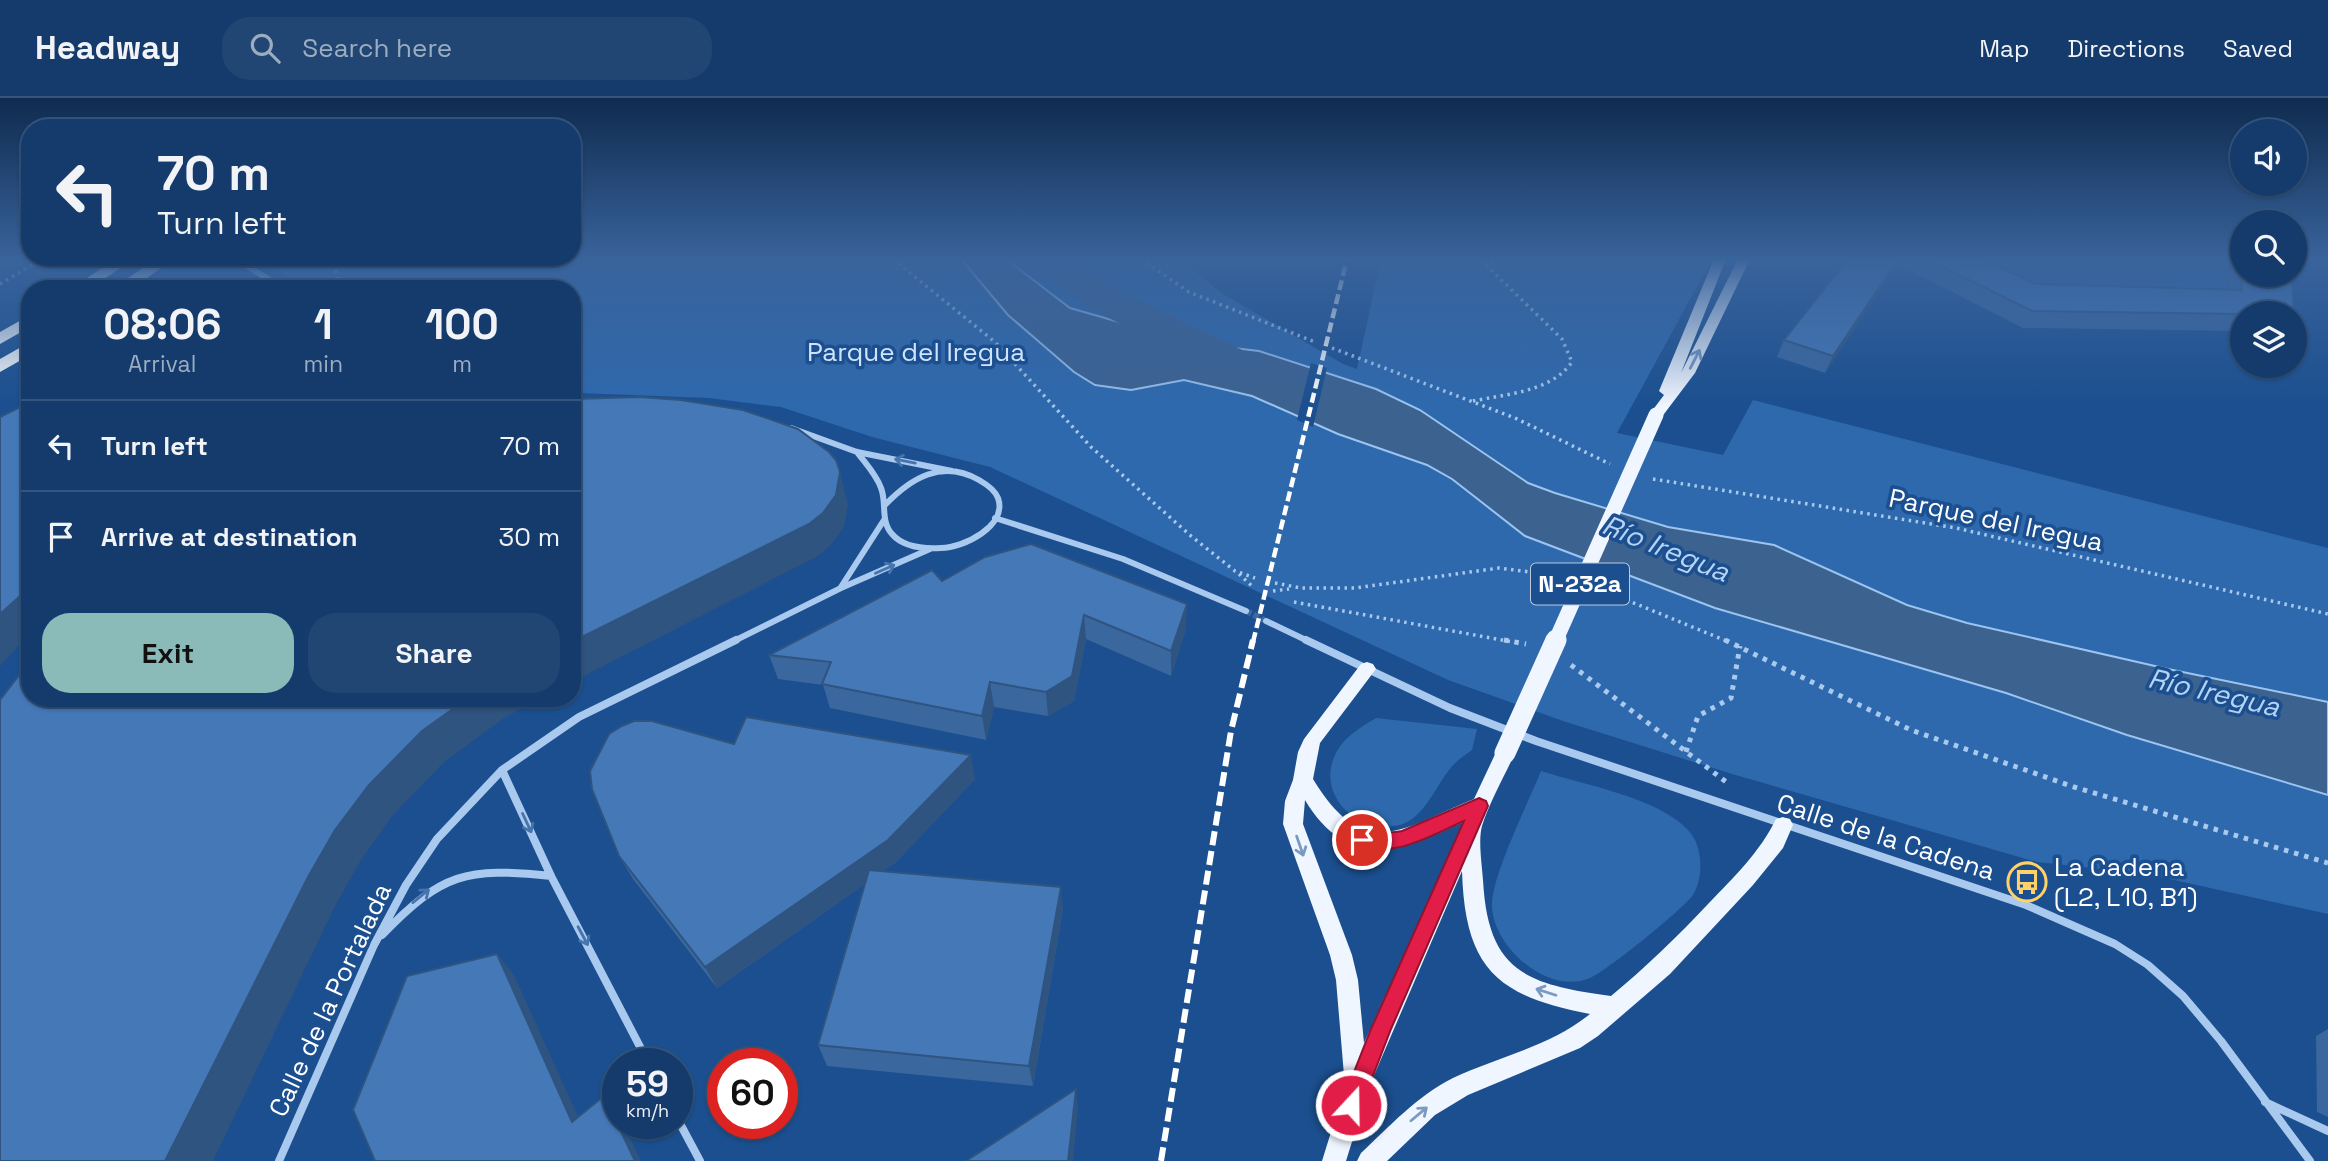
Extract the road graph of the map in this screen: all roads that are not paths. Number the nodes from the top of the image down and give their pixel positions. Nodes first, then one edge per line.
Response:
1 (1699, 309) edge
2 (1719, 309) edge
3 (21, 326) edge
4 (0, 339) edge
5 (21, 353) edge
6 (0, 367) edge
7 (1656, 415) junction
8 (780, 425) edge
9 (857, 452) junction
10 (952, 471) junction
11 (885, 505) junction
12 (995, 517) junction
13 (884, 520) junction
14 (930, 549) junction
15 (841, 588) junction
16 (1246, 611) tunnel mouth
17 (1266, 621) tunnel mouth
18 (1367, 669) junction
19 (502, 770) junction
20 (1303, 780) junction
21 (1475, 816) junction
22 (1783, 825) junction
23 (551, 876) junction
24 (374, 945) junction
25 (1612, 1007) junction
26 (641, 1048) edge
27 (1357, 1087) junction
28 (2264, 1101) junction
29 (2328, 1131) edge
30 (688, 1139) edge
31 (279, 1161) edge
32 (700, 1161) edge
33 (1335, 1161) edge
34 (1369, 1161) edge
35 (2310, 1161) edge

1 - 7 main road, N-232a
7 -> 2 main road, N-232a
3 - 4 highway
5 - 6 highway
7 - 21 main road, N-232a, bridge
8 - 9 street
10 -> 9 street
9 - 11 street
10 - 11 street
10 - 12 street
11 - 13 street
12 - 14 street
12 - 16 street
13 - 14 street
13 - 15 street
15 -> 14 street, Calle de la Portalada
15 - 19 street, Calle de la Portalada
17 - 18 street, Calle de la Cadena
18 - 20 main road
18 - 22 street, Calle de la Cadena
19 -> 23 street
19 - 24 street, Calle de la Portalada
20 - 21 main road
20 -> 27 main road
25 -> 21 main road
21 - 27 main road, N-232a
22 - 25 main road
22 - 28 street, Calle de la Cadena
24 -> 23 street
23 -> 26 street
24 - 31 street, Calle de la Portalada
34 -> 25 main road
27 - 33 main road, N-232a
28 - 29 street
28 - 35 street, Calle de la Cadena
30 - 32 street

